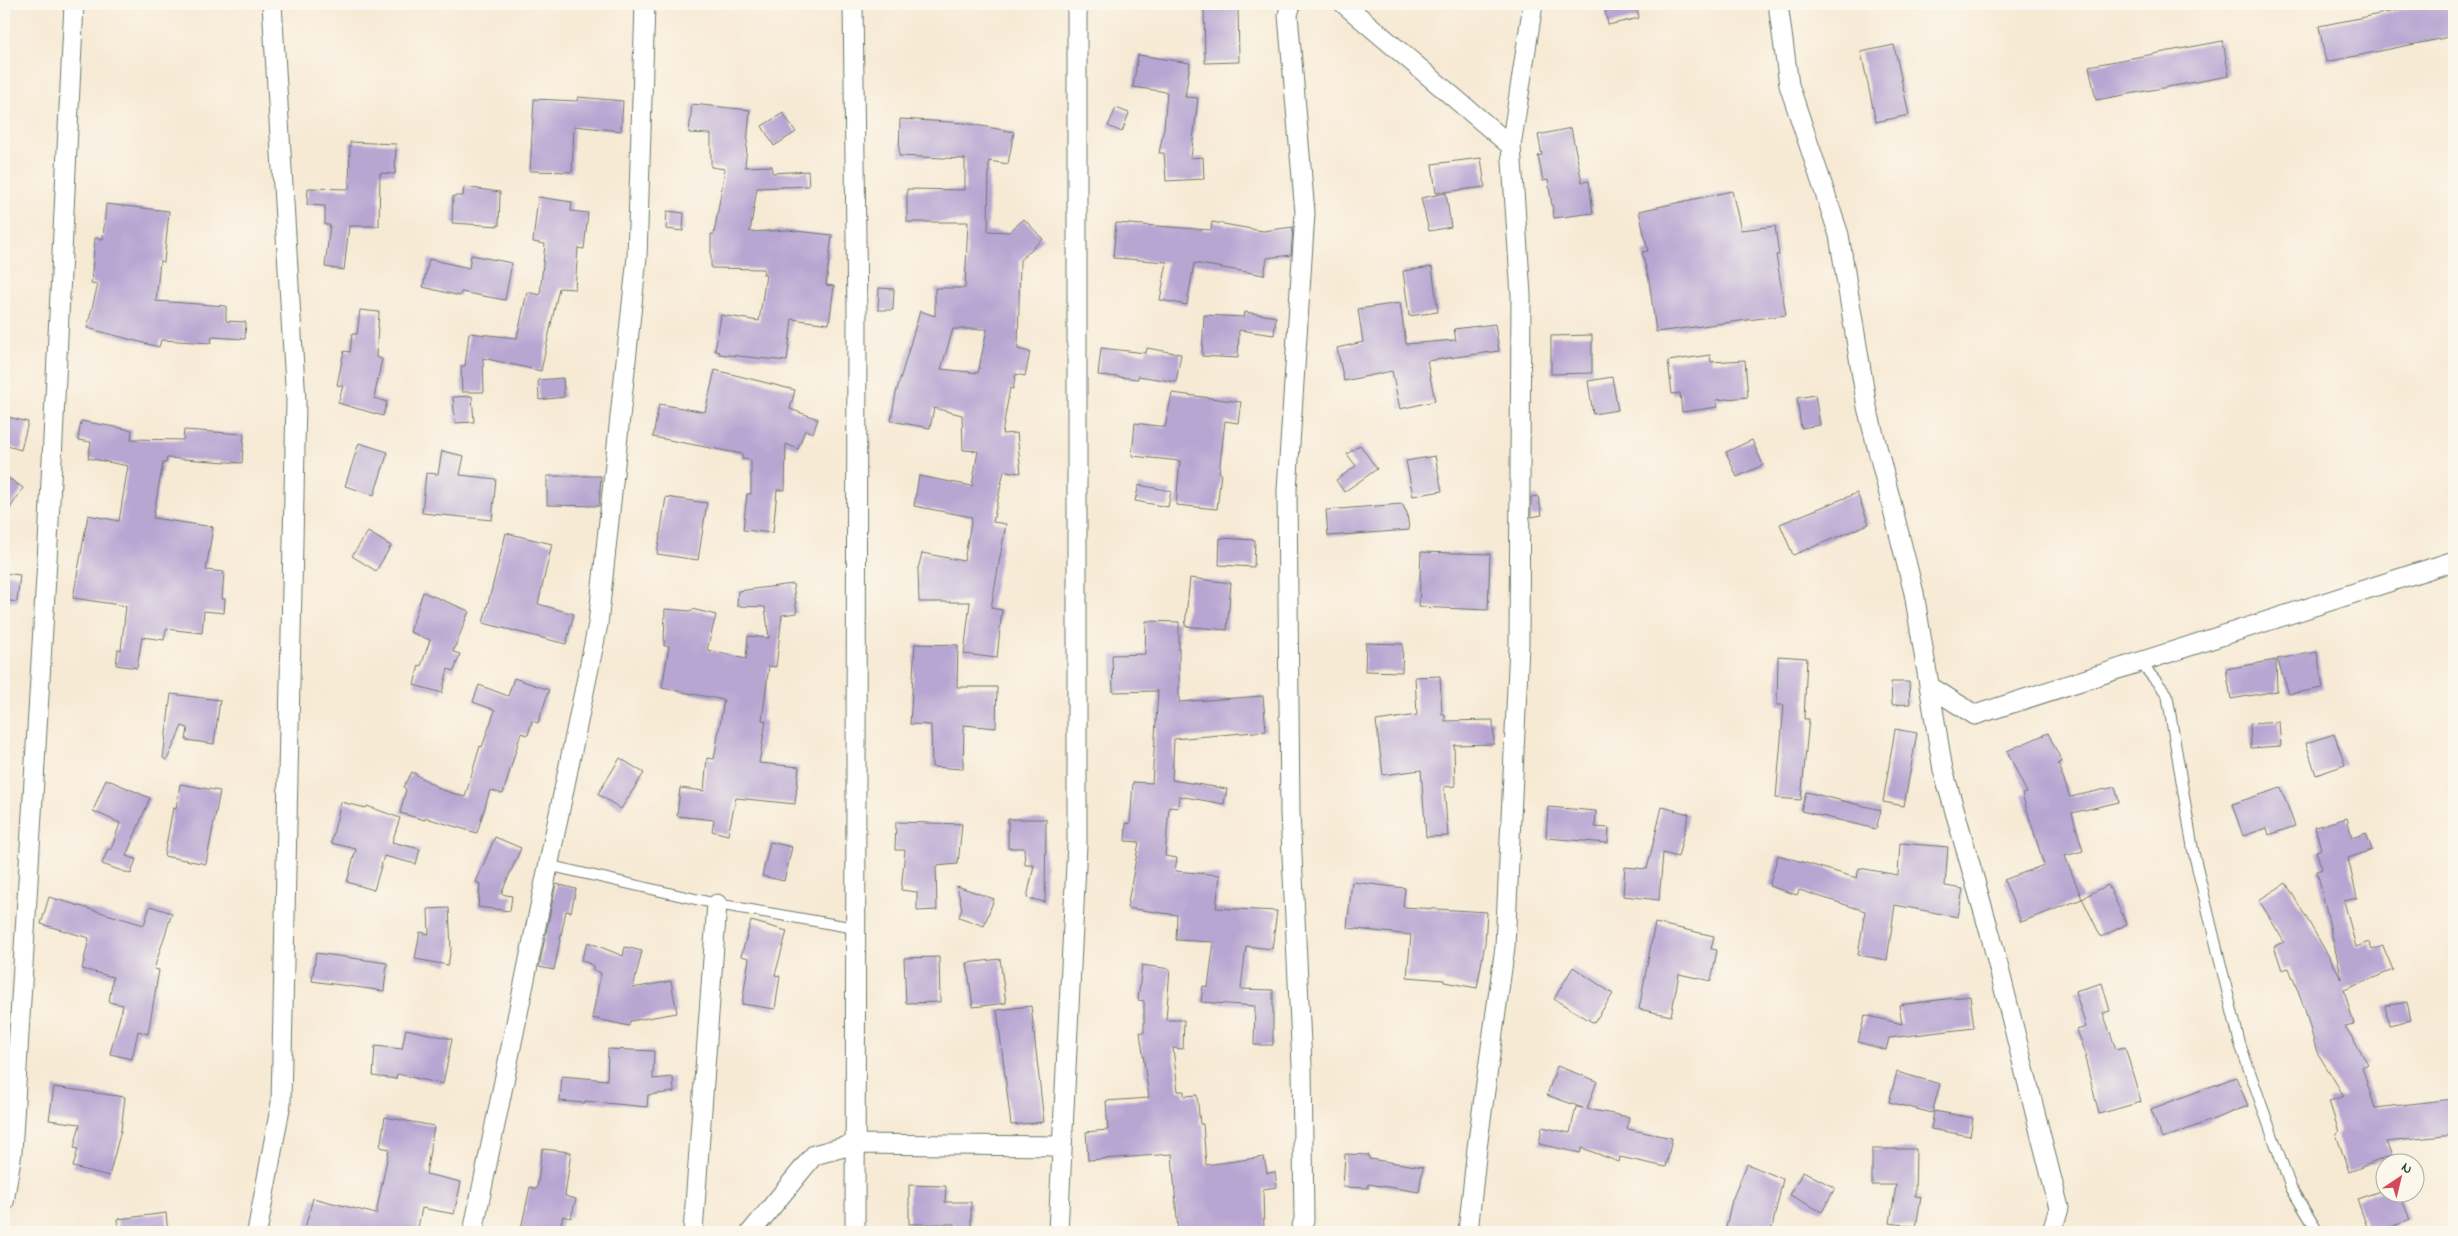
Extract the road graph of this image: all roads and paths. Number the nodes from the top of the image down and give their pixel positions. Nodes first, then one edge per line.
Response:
1 (74, 4) edge
2 (272, 4) edge
3 (644, 4) edge
4 (853, 4) edge
5 (1077, 4) edge
6 (1291, 4) edge
7 (1344, 4) edge
8 (1533, 4) edge
9 (1778, 4) edge
10 (1511, 146) junction
11 (2454, 561) edge
12 (2139, 661) junction
13 (1929, 686) junction
14 (547, 865) junction
15 (716, 904) junction
16 (855, 928) junction
17 (855, 1144) junction
18 (1062, 1146) junction
19 (4, 1202) edge
20 (257, 1232) edge
21 (473, 1232) edge
22 (693, 1232) edge
23 (752, 1232) edge
24 (855, 1232) edge
25 (1058, 1232) edge
26 (1300, 1232) edge
27 (1468, 1232) edge
28 (2052, 1232) edge
29 (2318, 1232) edge

1 - 19 street
2 - 20 street
3 - 14 street
4 - 16 street
5 - 18 street
6 - 26 street
7 - 10 street
8 - 10 street
9 - 13 street
10 - 27 street
11 - 12 street
12 - 13 street
12 - 29 lane
13 - 28 street
14 - 15 lane
14 - 21 street
15 - 16 lane
15 - 22 street
16 - 17 street
17 - 18 street
17 - 23 street
17 - 24 street
18 - 25 street

